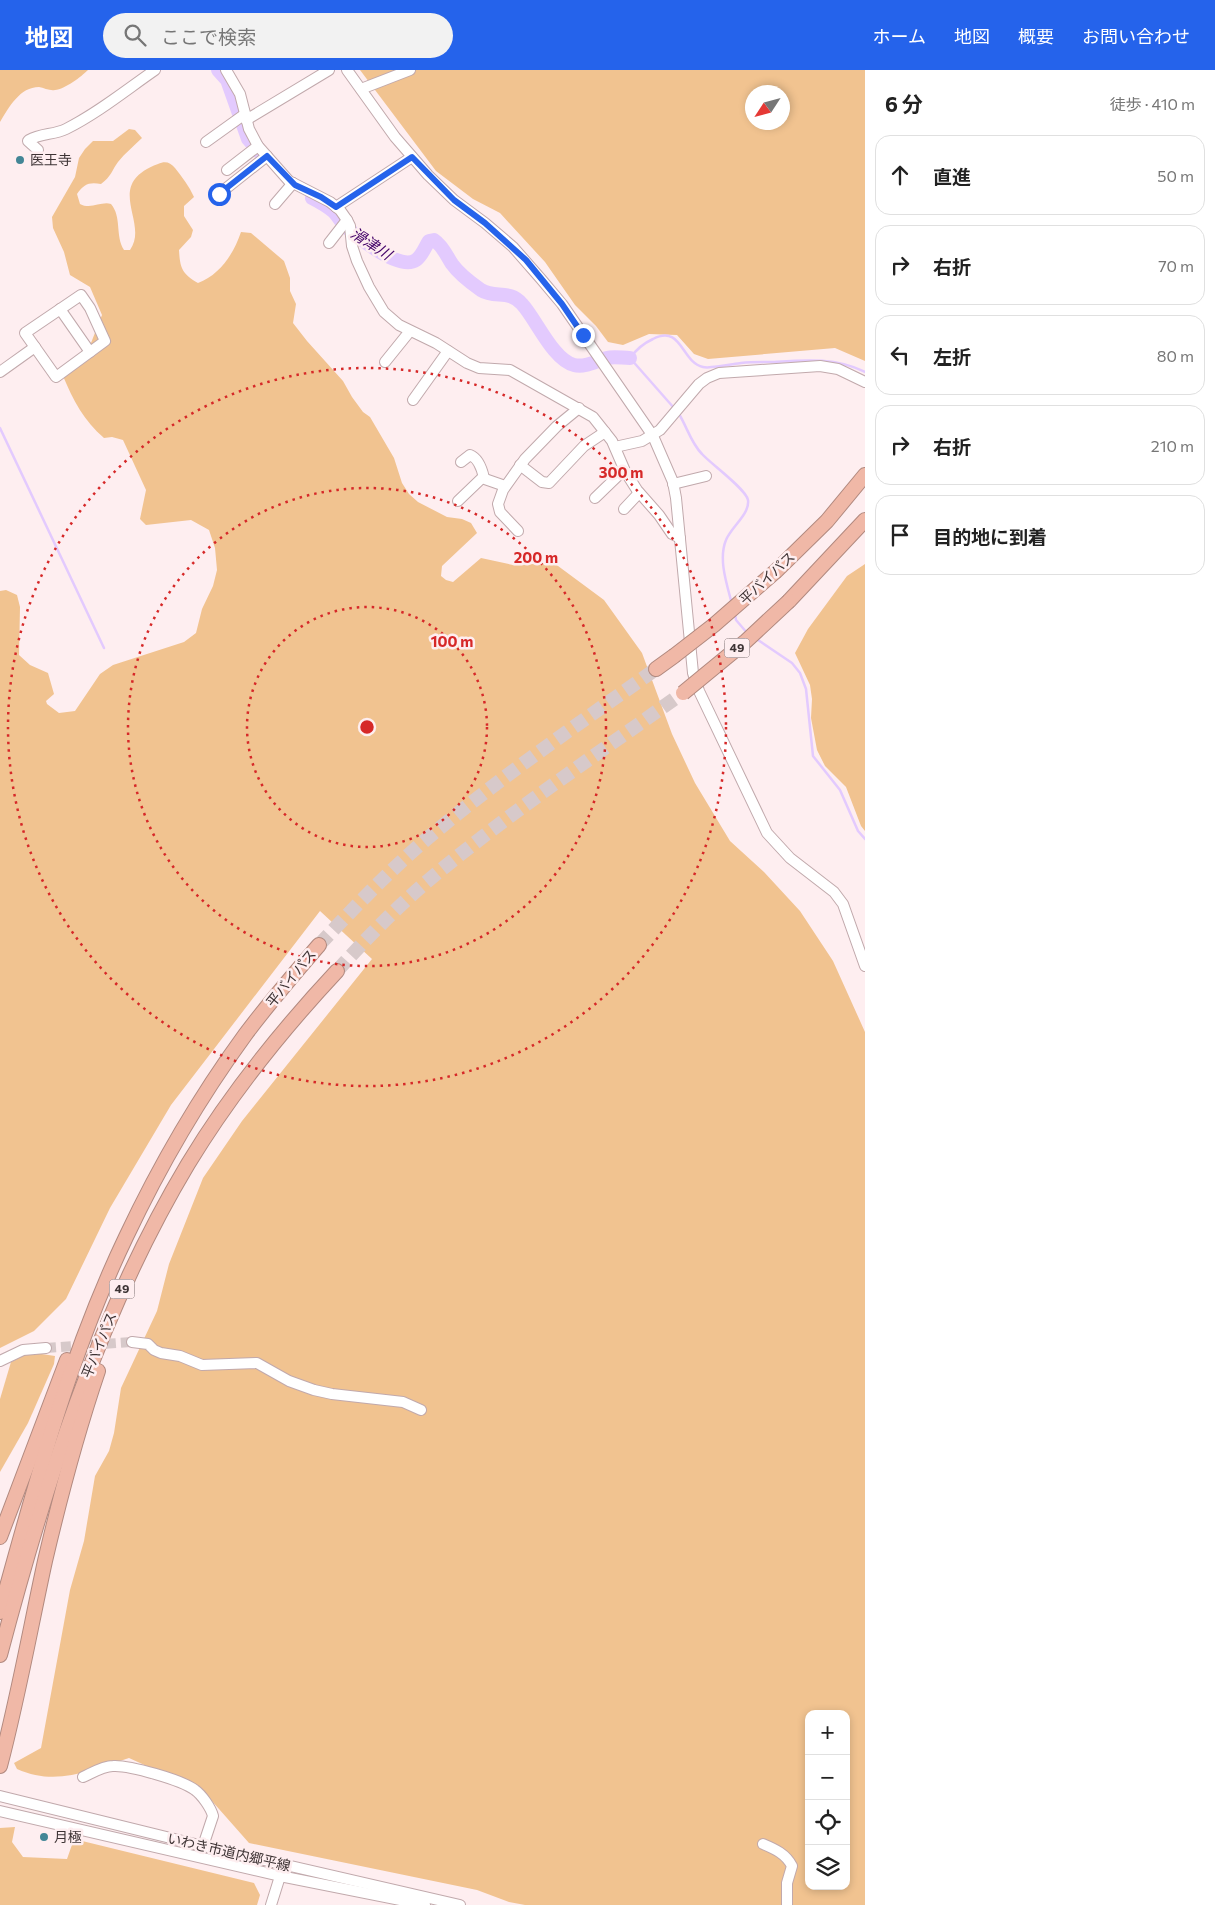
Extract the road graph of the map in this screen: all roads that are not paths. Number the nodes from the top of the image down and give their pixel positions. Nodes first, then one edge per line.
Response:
1 (155, 70) edge
2 (226, 70) edge
3 (329, 70) edge
4 (347, 70) edge
5 (410, 70) edge
6 (361, 89) junction
7 (246, 117) junction
8 (206, 142) dead end
9 (258, 146) junction
10 (38, 150) dead end
11 (267, 156) junction
12 (412, 157) junction
13 (226, 170) dead end
14 (293, 183) junction
15 (219, 194) dead end
16 (274, 204) dead end
17 (336, 207) junction
18 (347, 220) junction
19 (329, 243) dead end
20 (354, 253) junction
21 (346, 262) dead end
22 (60, 309) junction
23 (410, 331) junction
24 (35, 347) junction
25 (448, 351) junction
26 (90, 352) junction
27 (386, 362) dead end
28 (1, 373) edge
29 (865, 382) edge
30 (413, 400) dead end
31 (579, 408) junction
32 (605, 432) junction
33 (652, 435) junction
34 (615, 447) junction
35 (461, 462) dead end
36 (520, 465) junction
37 (624, 470) junction
38 (865, 475) edge
39 (706, 476) dead end
40 (484, 478) junction
41 (673, 484) junction
42 (505, 486) junction
43 (639, 493) junction
44 (595, 498) dead end
45 (458, 501) dead end
46 (624, 509) dead end
47 (865, 520) edge
48 (518, 531) dead end
49 (680, 538) junction
50 (656, 669) tunnel mouth
51 (680, 695) tunnel mouth
52 (319, 945) tunnel mouth
53 (865, 966) edge
54 (337, 971) tunnel mouth
55 (184, 1128) junction
56 (146, 1241) junction
57 (132, 1342) tunnel mouth
58 (46, 1348) tunnel mouth
59 (0, 1361) edge
60 (421, 1410) dead end
61 (0, 1536) edge
62 (0, 1612) edge
63 (0, 1655) edge
64 (0, 1766) edge
65 (83, 1777) dead end
66 (0, 1796) edge
67 (0, 1811) edge
68 (763, 1844) dead end
69 (203, 1846) junction
70 (283, 1865) junction
71 (280, 1876) junction
72 (271, 1905) edge
73 (425, 1905) edge
74 (460, 1905) edge
75 (786, 1905) edge

1 - 10 street
2 - 7 street
3 - 7 street
4 - 6 street
5 - 6 street
6 - 12 street
7 - 8 street
7 - 9 street
9 - 11 street
9 - 13 street
11 - 14 street
11 - 15 street
12 - 17 street
12 - 33 street
14 - 16 street
14 - 17 street
17 - 18 street
18 - 19 street
18 - 20 street
20 - 21 street
20 - 23 street
22 - 24 street
22 - 26 street
22 - 26 street
23 - 25 street
23 - 27 street
24 - 26 street
24 - 28 street
25 - 30 street
25 - 31 street
29 - 33 street
31 - 32 street
31 - 36 street
32 - 34 street
32 - 36 street
33 - 34 street
33 - 41 street
34 - 37 street
35 - 40 street
36 - 42 street
37 - 43 street
37 - 44 street
38 - 50 highway, 平バイパス / 49, bridge
39 - 41 street
40 - 42 street
40 - 45 street
41 - 49 street
42 - 48 street
43 - 46 street
43 - 49 street
47 - 51 highway, 49, bridge
49 - 53 street
52 - 55 highway, 平バイパス / 49
54 - 56 highway, 平バイパス / 49
55 - 61 highway
55 - 62 highway, 平バイパス / 49
56 - 63 highway, 平バイパス / 49
56 - 64 highway
57 - 60 street
58 - 59 street
65 - 69 street
66 - 69 street, いわき市道内郷平線
67 - 71 street, いわき市道内郷平線
68 - 75 street
69 - 70 street, いわき市道内郷平線
70 - 71 street
70 - 74 street, いわき市道内郷平線
71 - 72 street
71 - 73 street, いわき市道内郷平線

